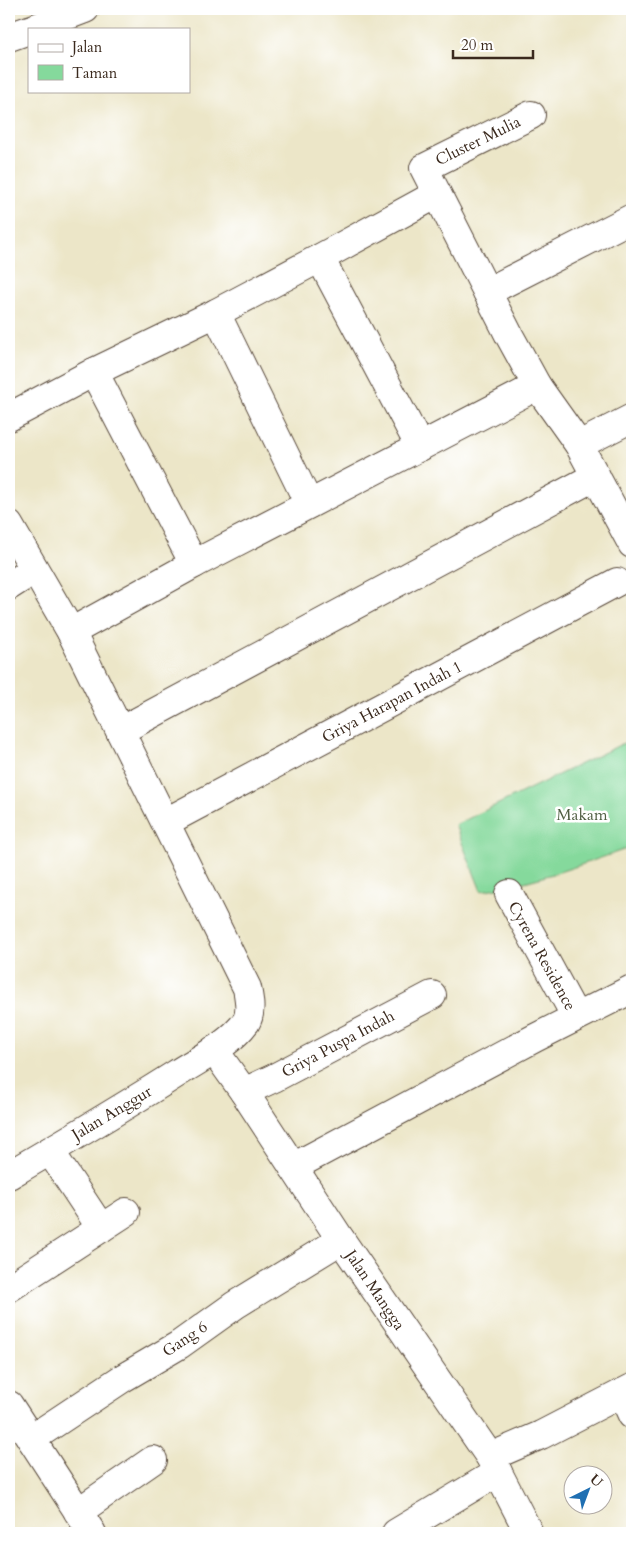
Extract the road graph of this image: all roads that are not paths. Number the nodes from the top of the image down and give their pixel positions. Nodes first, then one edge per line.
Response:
1 (70, 11) edge
2 (32, 28) edge
3 (28, 30) edge
4 (9, 37) edge
5 (532, 115) dead end
6 (437, 194) junction
7 (632, 218) edge
8 (320, 258) junction
9 (487, 292) junction
10 (216, 312) junction
11 (94, 372) junction
12 (537, 386) junction
13 (9, 417) edge
14 (632, 418) edge
15 (579, 445) junction
16 (420, 447) junction
17 (596, 476) junction
18 (309, 504) junction
19 (9, 525) edge
20 (632, 544) edge
21 (194, 564) junction
22 (34, 570) junction
23 (617, 582) dead end
24 (9, 586) edge
25 (71, 632) junction
26 (120, 731) junction
27 (166, 822) junction
28 (509, 894) dead end
29 (632, 989) edge
30 (432, 995) dead end
31 (576, 1017) junction
32 (214, 1050) junction
33 (244, 1092) junction
34 (50, 1151) junction
35 (293, 1167) junction
36 (9, 1175) edge
37 (126, 1212) dead end
38 (101, 1228) junction
39 (340, 1240) junction
40 (9, 1288) edge
41 (629, 1399) edge
42 (9, 1405) edge
43 (31, 1439) junction
44 (153, 1460) dead end
45 (494, 1464) junction
46 (85, 1522) edge
47 (525, 1532) edge
48 (396, 1533) edge

1 - 2 street
3 - 4 street
5 - 6 street, Cluster Mulia
6 - 8 street
6 - 9 street
7 - 9 street
8 - 10 street
8 - 16 street
9 - 12 street
10 - 11 street
10 - 18 street
11 - 13 street
11 - 21 street
12 - 15 street
12 - 16 street
14 - 15 street
15 - 17 street
16 - 18 street
17 - 20 street
17 - 26 street
18 - 21 street
19 - 22 street, Jalan Anggur
21 - 25 street
22 - 24 street
22 - 25 street, Jalan Anggur
23 - 27 street, Griya Harapan Indah 1
25 - 26 street, Jalan Anggur
26 - 27 street, Jalan Anggur
27 - 32 street, Jalan Anggur
28 - 31 street, Cyrena Residence
29 - 31 street
30 - 33 street, Griya Puspa Indah
31 - 35 street
32 - 33 street, Jalan Mangga
32 - 34 street, Jalan Anggur
33 - 35 street, Jalan Mangga
34 - 36 street, Jalan Anggur
34 - 38 street
35 - 39 street, Jalan Mangga
37 - 38 street
38 - 40 street
39 - 43 street, Gang 6
39 - 45 street, Jalan Mangga
41 - 45 street
42 - 43 street
43 - 46 street
44 - 46 street
45 - 47 street, Jalan Mangga
45 - 48 street

